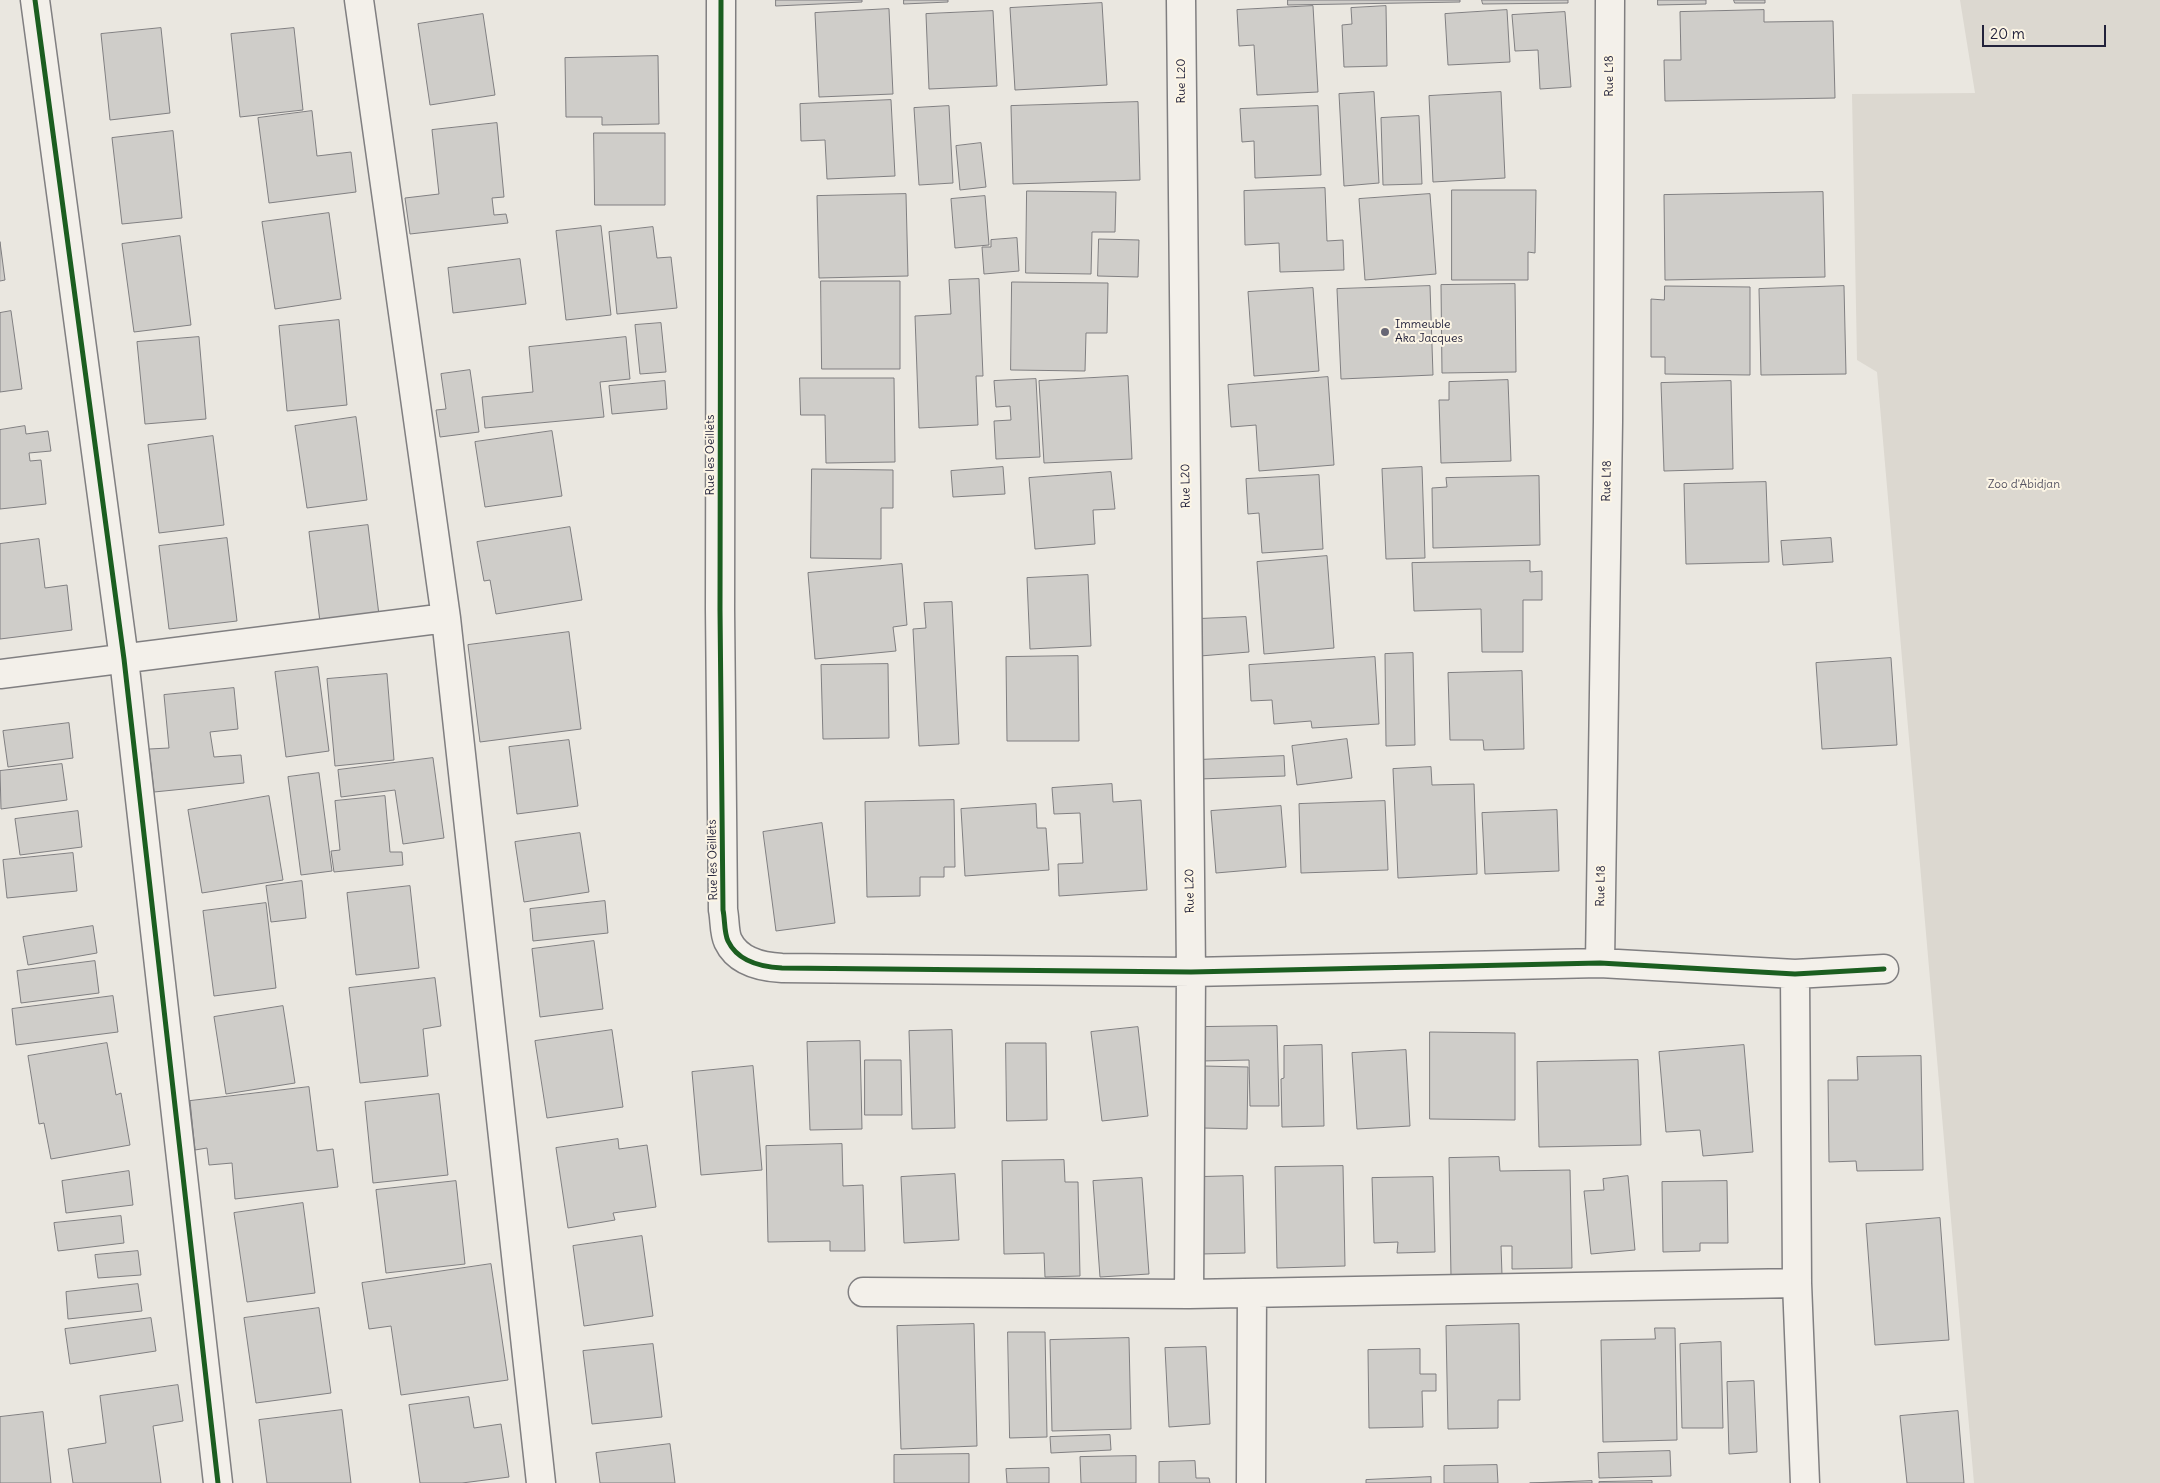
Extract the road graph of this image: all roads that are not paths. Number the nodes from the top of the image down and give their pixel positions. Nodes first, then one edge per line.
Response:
1 (35, 0) edge
2 (359, 0) edge
3 (722, 0) edge
4 (1181, 0) edge
5 (1610, 0) edge
6 (446, 618) junction
7 (124, 658) junction
8 (0, 674) edge
9 (1600, 963) junction
10 (1884, 969) dead end
11 (1191, 972) junction
12 (1795, 974) junction
13 (1797, 1283) junction
14 (864, 1292) dead end
15 (1189, 1294) junction
16 (1252, 1294) junction
17 (218, 1483) edge
18 (541, 1483) edge
19 (1250, 1483) edge
20 (1805, 1483) edge

1 - 7 street
2 - 6 street
3 - 11 street, Rue les Oeillets
4 - 11 street, Rue L20
5 - 9 street, Rue L18
6 - 7 street
6 - 18 street
7 - 8 street
7 - 17 street
9 - 11 street, Rue les Oeillets
9 - 12 street, Rue les Oeillets
10 - 12 street, Rue les Oeillets
11 - 15 street, Rue L20
12 - 13 street
13 - 16 street
13 - 20 street
14 - 15 street
15 - 16 street
16 - 19 street

